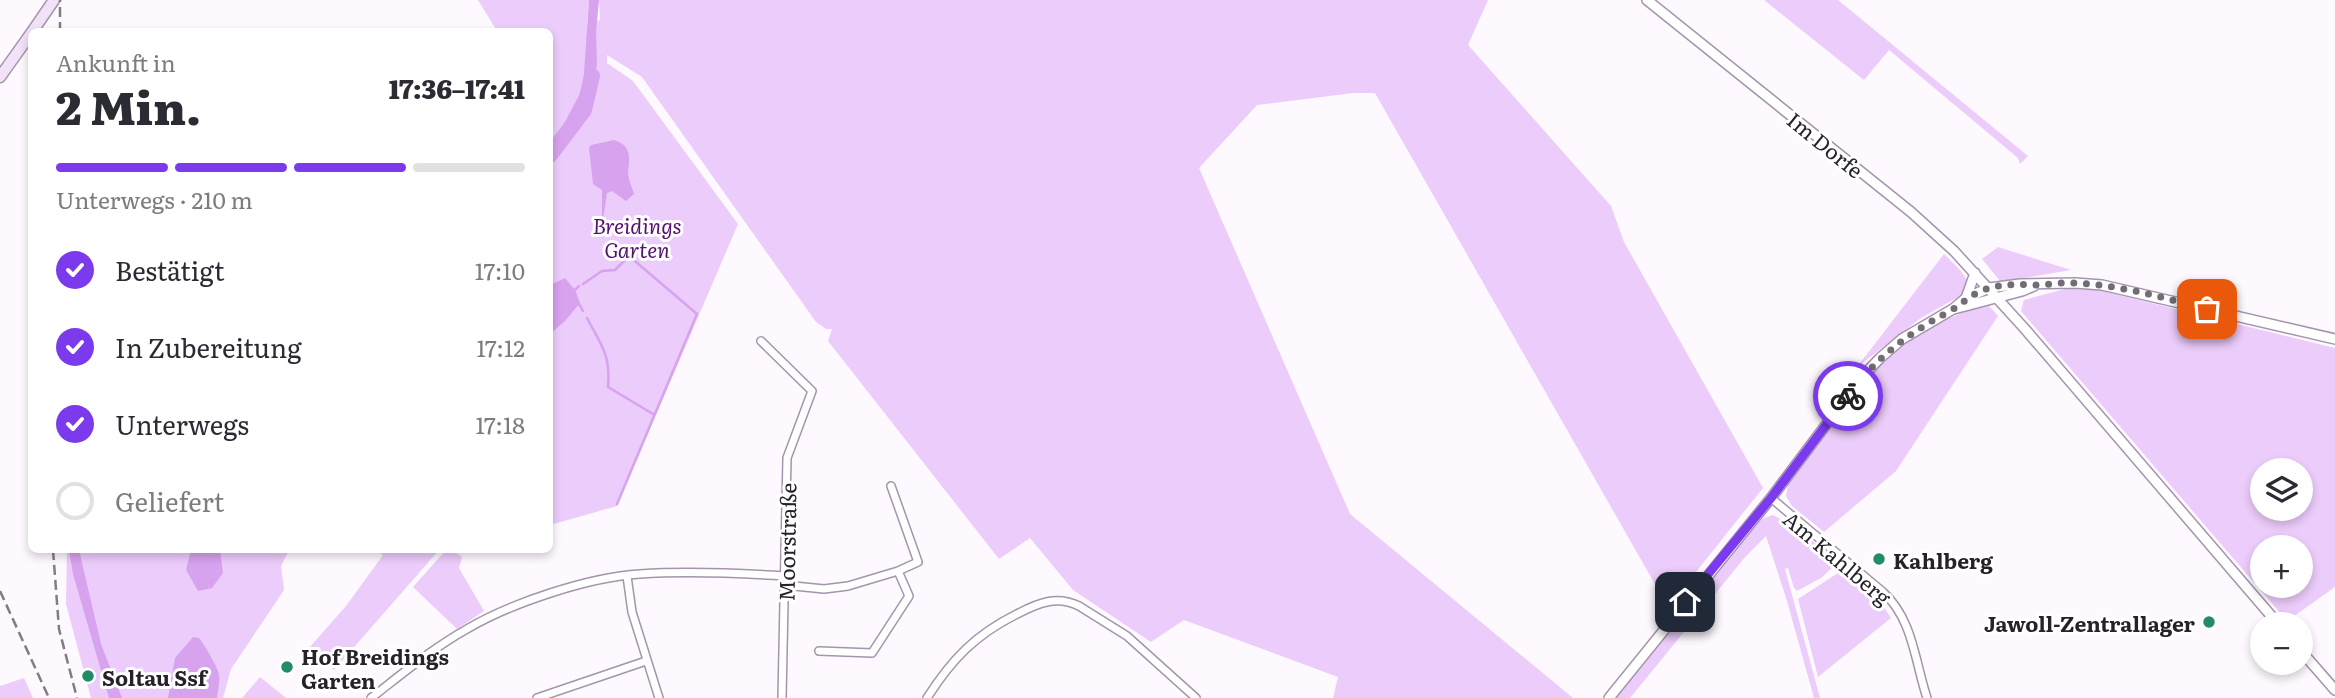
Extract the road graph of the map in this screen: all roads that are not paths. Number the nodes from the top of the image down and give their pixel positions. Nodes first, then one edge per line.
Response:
1 (54, 0) edge
2 (1647, 0) edge
3 (35, 28) edge
4 (28, 38) edge
5 (0, 77) edge
6 (1975, 273) junction
7 (2036, 285) junction
8 (1989, 288) junction
9 (2022, 291) junction
10 (1997, 297) junction
11 (1966, 299) junction
12 (1953, 309) junction
13 (2013, 315) junction
14 (2335, 340) edge
15 (761, 341) dead end
16 (891, 486) dead end
17 (1771, 498) junction
18 (898, 571) junction
19 (627, 576) junction
20 (785, 576) junction
21 (785, 585) junction
22 (2268, 612) edge
23 (819, 651) dead end
24 (646, 661) junction
25 (2313, 665) edge
26 (2335, 690) edge
27 (371, 698) edge
28 (537, 698) edge
29 (659, 698) edge
30 (782, 698) edge
31 (927, 698) edge
32 (1196, 698) edge
33 (1608, 698) edge
34 (1927, 698) edge

1 - 3 main road
2 - 6 street, Im Dorfe
4 - 5 main road
6 - 8 street, Im Dorfe
6 - 11 street
7 - 8 street
7 - 9 street
7 - 14 street
8 - 10 street, Im Dorfe
8 - 11 street
9 - 10 street
9 - 13 street
10 - 12 street
10 - 13 street, Im Dorfe
11 - 12 street
12 - 17 street
13 - 22 street, Im Dorfe
15 - 20 street, Moorstraße
16 - 18 street
17 - 33 street
17 - 34 street, Am Kahlberg
18 - 21 street
18 - 23 street
19 - 20 street
19 - 24 street
19 - 27 street
20 - 21 street, Moorstraße
21 - 30 street, Moorstraße
24 - 28 street
24 - 29 street
25 - 26 street
31 - 32 street

